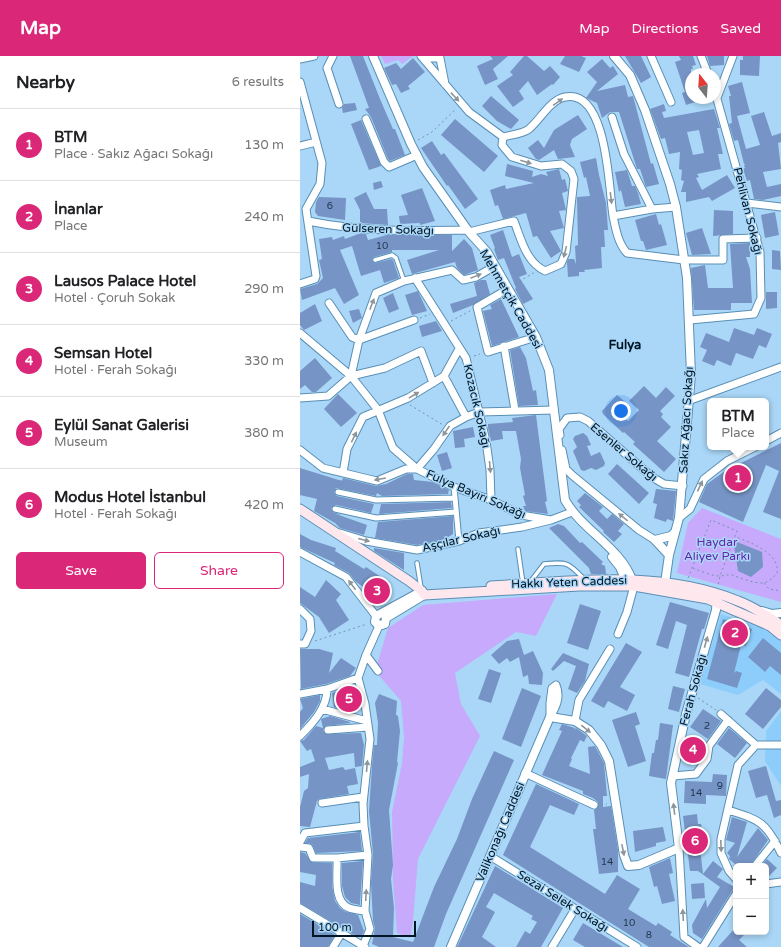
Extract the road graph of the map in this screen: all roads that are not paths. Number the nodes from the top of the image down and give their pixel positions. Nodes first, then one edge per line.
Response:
1 (314, 56) edge
2 (333, 56) edge
3 (373, 56) edge
4 (614, 56) edge
5 (651, 56) edge
6 (701, 56) edge
7 (422, 57) edge
8 (441, 57) edge
9 (733, 57) edge
10 (300, 59) edge
11 (706, 68) edge
12 (300, 82) edge
13 (721, 84) edge
14 (445, 85) junction
15 (671, 102) dead end
16 (339, 104) dead end
17 (719, 104) edge
18 (612, 117) dead end
19 (366, 119) dead end
20 (502, 137) junction
21 (316, 142) junction
22 (300, 146) edge
23 (417, 156) junction
24 (747, 203) junction
25 (676, 207) junction
26 (781, 207) edge
27 (652, 209) junction
28 (613, 216) junction
29 (308, 220) junction
30 (469, 231) junction
31 (757, 238) junction
32 (375, 260) dead end
33 (684, 260) junction
34 (495, 266) junction
35 (414, 278) junction
36 (404, 281) junction
37 (300, 284) edge
38 (508, 289) junction
39 (329, 303) dead end
40 (414, 320) road end
41 (690, 320) junction
42 (300, 333) edge
43 (536, 337) junction
44 (359, 340) junction
45 (504, 346) junction
46 (459, 349) junction
47 (781, 367) edge
48 (351, 376) junction
49 (444, 376) junction
50 (433, 383) junction
51 (300, 398) edge
52 (688, 401) junction
53 (378, 410) junction
54 (515, 410) junction
55 (554, 410) junction
56 (479, 412) junction
57 (466, 418) junction
58 (781, 433) edge
59 (769, 439) edge
60 (300, 450) edge
61 (749, 450) edge
62 (417, 469) junction
63 (563, 470) junction
64 (343, 473) junction
65 (682, 486) junction
66 (454, 487) junction
67 (338, 492) road end
68 (454, 498) junction
69 (491, 500) junction
70 (334, 509) dead end
71 (300, 510) edge
72 (456, 512) junction
73 (572, 512) junction
74 (679, 518) junction
75 (550, 520) junction
76 (328, 527) junction
77 (676, 532) junction
78 (655, 540) junction
79 (459, 541) junction
80 (518, 550) dead end
81 (300, 552) edge
82 (669, 555) junction
83 (417, 563) dead end
84 (585, 579) junction
85 (630, 582) junction
86 (665, 583) junction
87 (526, 584) junction
88 (423, 593) junction
89 (717, 598) junction
90 (300, 609) edge
91 (757, 610) junction
92 (781, 613) edge
93 (377, 620) junction
94 (781, 624) edge
95 (618, 634) dead end
96 (781, 635) edge
97 (302, 644) edge
98 (610, 649) dead end
99 (366, 655) junction
100 (378, 671) dead end
101 (358, 678) junction
102 (327, 689) junction
103 (300, 694) edge
104 (322, 709) junction
105 (721, 714) road end
106 (728, 720) junction
107 (575, 721) junction
108 (368, 724) junction
109 (328, 730) dead end
110 (300, 736) edge
111 (756, 745) junction
112 (781, 745) edge
113 (525, 773) junction
114 (673, 776) junction
115 (363, 797) junction
116 (322, 803) dead end
117 (594, 805) road end
118 (728, 810) junction
119 (364, 826) junction
120 (775, 841) junction
121 (300, 842) edge
122 (300, 847) edge
123 (679, 848) junction
124 (781, 853) edge
125 (368, 855) junction
126 (490, 856) junction
127 (337, 858) junction
128 (758, 863) edge
129 (733, 876) edge
130 (781, 882) edge
131 (769, 884) edge
132 (733, 899) edge
133 (300, 908) edge
134 (575, 909) junction
135 (365, 911) junction
136 (341, 934) junction
137 (333, 947) edge
138 (364, 947) edge
139 (451, 947) edge
140 (552, 947) edge
141 (636, 947) edge
142 (698, 947) edge
143 (703, 947) edge

1 - 10 street
2 - 16 street
3 - 23 street, Mehmetçik Caddesi
4 - 25 street, Sakız Ağacı Sokağı
5 - 15 street
6 - 11 street
7 - 8 street
7 - 14 street
8 - 14 street
9 - 13 street
12 - 21 street
14 -> 20 street
17 - 24 street, Pehlivan Sokağı
18 - 27 street
19 - 23 street
20 -> 28 street
20 -> 30 street, Gülseren Sokağı
21 - 22 street
21 - 29 street
23 - 30 street, Mehmetçik Caddesi
24 - 26 street
24 - 31 street, Pehlivan Sokağı
25 - 27 street
25 - 33 street, Sakız Ağacı Sokağı
27 - 28 street
28 - 33 street
29 - 30 street, Gülseren Sokağı
29 - 37 street
30 - 34 street, Mehmetçik Caddesi
31 - 33 street
31 - 41 street, Pehlivan Sokağı
32 - 36 lane
33 - 41 street, Sakız Ağacı Sokağı
35 -> 34 street
34 - 38 street, Mehmetçik Caddesi
35 - 36 street
35 - 46 street, Kozacık Sokağı
44 -> 36 street
38 - 43 street, Mehmetçik Caddesi
38 - 45 street
39 - 44 street
40 - 44 street
41 - 52 street, Sakız Ağacı Sokağı
42 - 48 street, Fulya Bayırı Sokağı
43 - 45 street
43 - 55 street, Mehmetçik Caddesi
44 - 48 street
45 - 54 street
46 - 49 street
46 - 56 street, Kozacık Sokağı
47 - 52 street
48 - 50 street
48 - 51 street
48 - 53 street, Fulya Bayırı Sokağı
49 - 50 street
49 - 57 street
53 -> 50 street
52 - 65 street, Sakız Ağacı Sokağı
53 - 62 street, Fulya Bayırı Sokağı
64 -> 53 street
54 - 55 street
54 - 56 street
55 - 63 street, Mehmetçik Caddesi
56 - 57 street
56 -> 69 street, Kozacık Sokağı
57 -> 62 street
58 - 59 street
60 - 64 street
74 -> 61 street
62 -> 64 street
62 - 66 street, Fulya Bayırı Sokağı
63 - 65 street, Esenler Sokağı
63 - 73 street, Mehmetçik Caddesi
78 -> 63 street
65 - 74 street, Sakız Ağacı Sokağı
66 - 68 street
66 - 69 street, Fulya Bayırı Sokağı
67 - 68 street
68 - 72 street
69 - 75 street, Fulya Bayırı Sokağı
70 - 72 street
71 - 76 main road
72 - 79 street
73 - 75 street, Aşçılar Sokağı
73 - 85 street, Mehmetçik Caddesi
74 - 77 street, Sakız Ağacı Sokağı
75 - 79 street, Aşçılar Sokağı
76 -> 79 street, Aşçılar Sokağı
76 - 88 main road
77 - 78 street
77 - 82 street, Sakız Ağacı Sokağı
78 - 82 street
80 - 87 lane
93 -> 81 street
82 - 86 street, Sakız Ağacı Sokağı
83 - 88 lane
84 - 85 main road, Hakkı Yeten Caddesi
84 - 87 main road, Hakkı Yeten Caddesi
84 - 87 lane
85 - 86 main road, Hakkı Yeten Caddesi
85 - 88 main road, Hakkı Yeten Caddesi
85 - 89 main road, Hakkı Yeten Caddesi
85 - 95 street
86 - 89 main road, Hakkı Yeten Caddesi
87 - 88 main road, Hakkı Yeten Caddesi
88 - 93 street, Hakkı Yeten Caddesi
88 - 93 street, Hakkı Yeten Caddesi
89 - 91 main road, Hakkı Yeten Caddesi
89 - 96 main road, Hakkı Yeten Caddesi
114 -> 89 street, Ferah Sokağı
90 - 97 street
91 - 92 street
91 - 94 main road, Hakkı Yeten Caddesi
93 - 99 street
98 - 107 street
99 - 100 street
99 - 101 street
101 - 102 street
101 - 108 street
102 - 103 street
102 - 104 street
104 - 108 street
104 - 110 street
105 - 106 street
106 - 111 street
106 - 114 street
107 - 113 street, Valikonağı Caddesi
107 -> 123 street
108 - 109 street
115 -> 108 street
111 - 112 street
111 - 118 street
113 - 117 street
113 - 126 street, Valikonağı Caddesi
123 -> 114 street, Ferah Sokağı
115 - 116 street
115 - 119 street
118 - 120 street
118 -> 129 street
119 - 121 street
119 - 125 street
120 - 124 street
120 - 128 street
122 - 127 street
142 -> 123 street, Ferah Sokağı
125 - 127 street
135 -> 125 street
126 - 134 street, Sezai Selek Sokağı
126 - 139 street, Valikonağı Caddesi
127 - 135 street
130 - 131 street
132 - 143 street
133 - 136 street
134 - 140 street
134 - 141 street, Sezai Selek Sokağı
135 - 138 street
136 - 137 street
136 - 138 street

